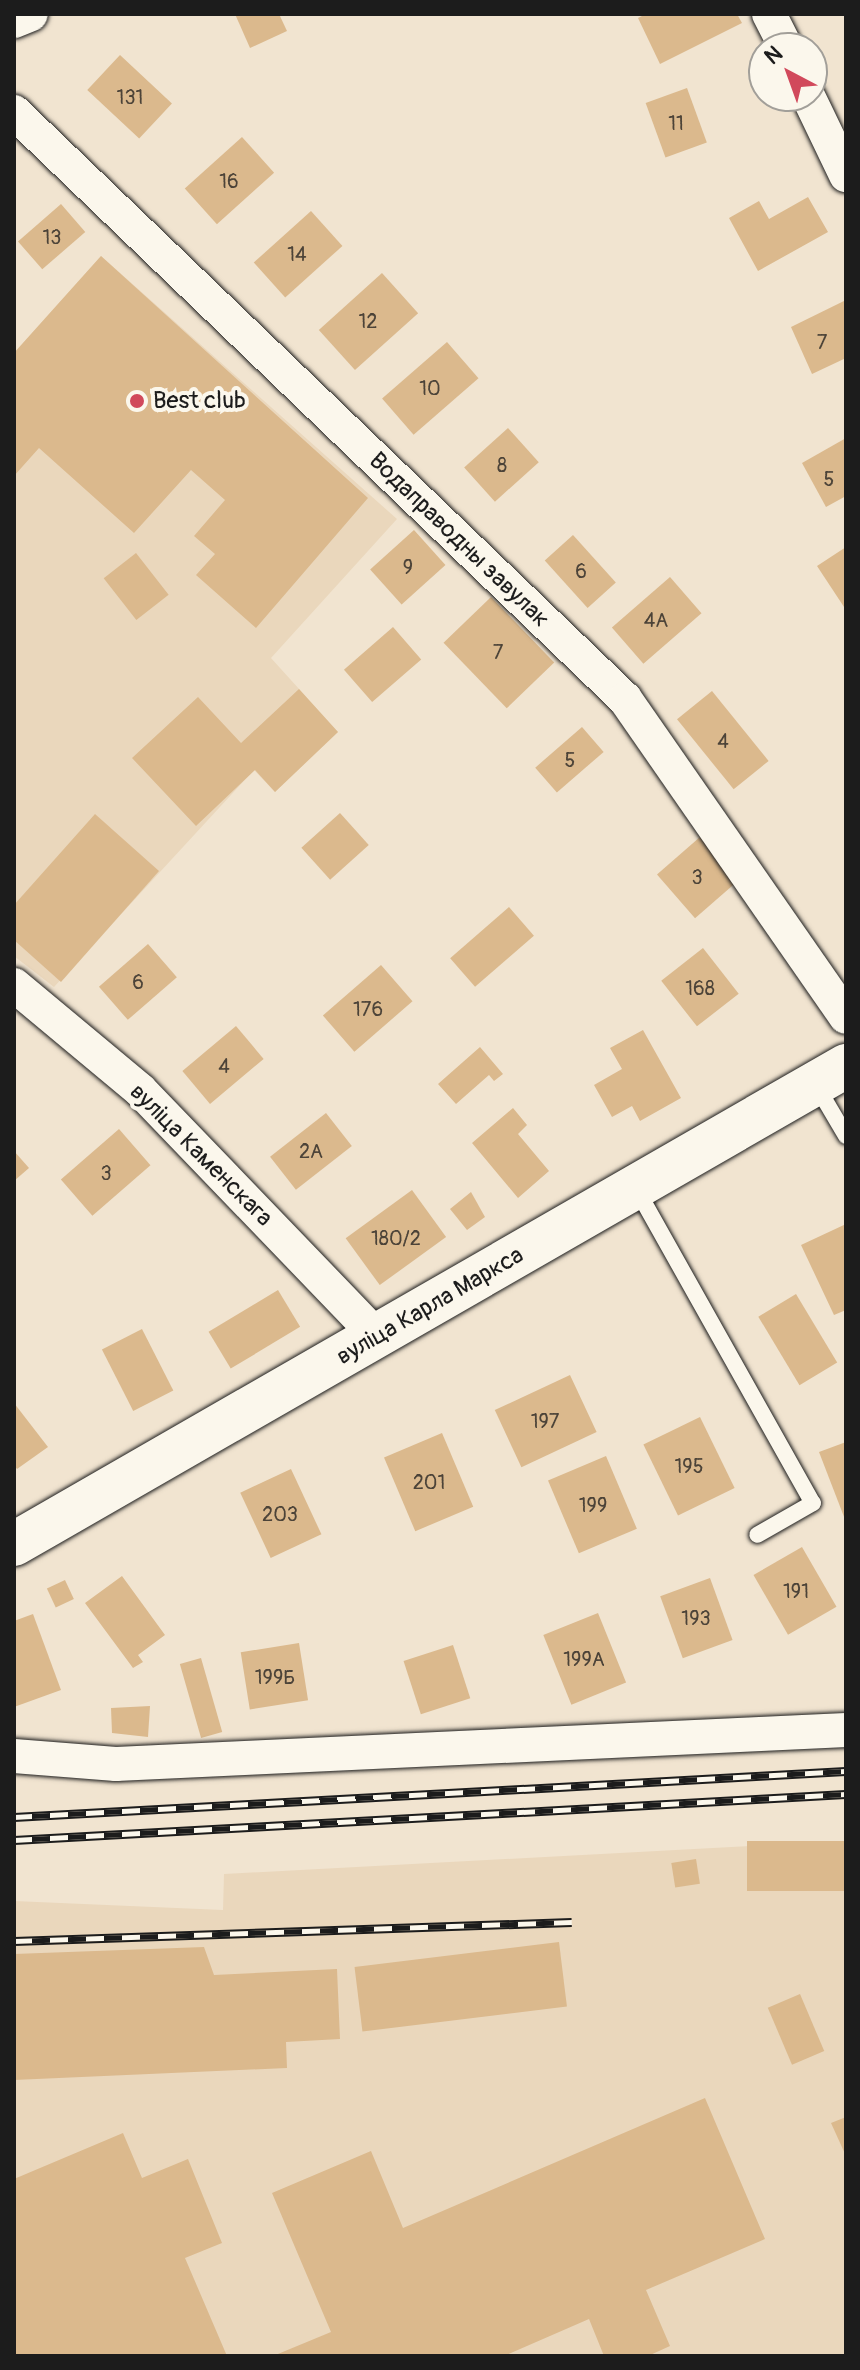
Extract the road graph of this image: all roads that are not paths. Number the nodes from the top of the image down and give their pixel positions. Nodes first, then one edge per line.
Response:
1 (31, 14) edge
2 (769, 14) edge
3 (14, 21) edge
4 (778, 32) edge
5 (14, 112) edge
6 (816, 112) edge
7 (846, 175) edge
8 (14, 985) edge
9 (846, 1017) edge
10 (830, 1075) edge
11 (846, 1136) edge
12 (636, 1189) junction
13 (377, 1336) junction
14 (757, 1535) dead end
15 (14, 1544) edge
16 (846, 1730) edge
17 (14, 1756) edge

1 - 3 street
2 - 4 street
5 - 9 street, Водаправодны завулак
6 - 7 street
8 - 13 street, вуліца Каменскага
10 - 11 lane
10 - 12 main road, вуліца Карла Маркса
12 - 13 main road, вуліца Карла Маркса
12 - 14 lane
13 - 15 main road, вуліца Карла Маркса
16 - 17 street

